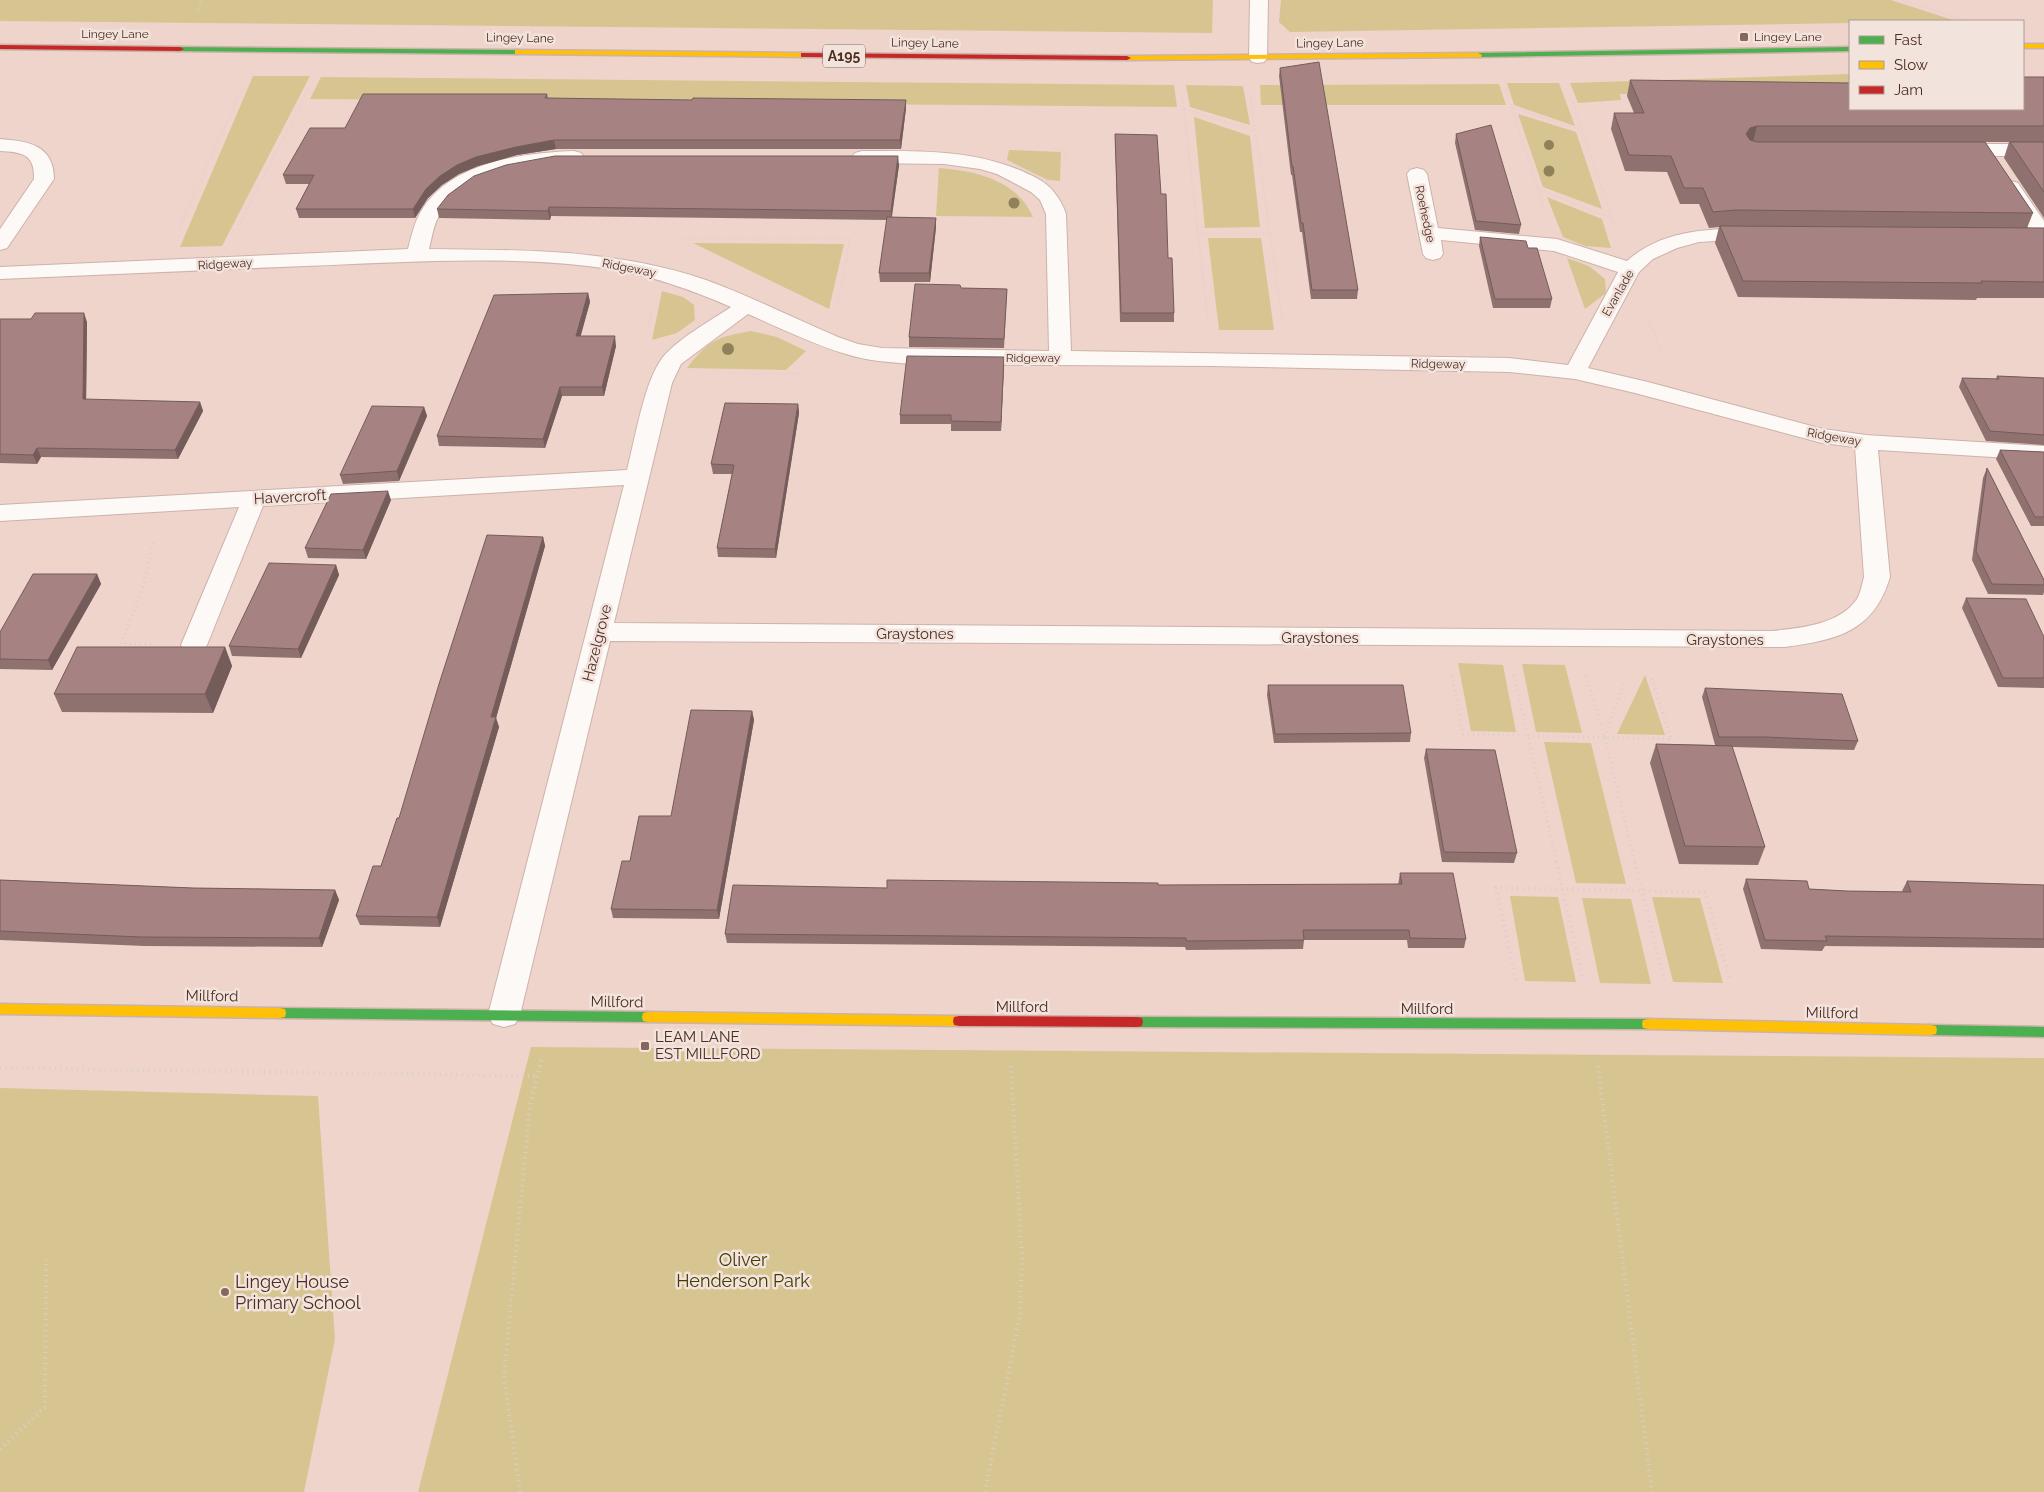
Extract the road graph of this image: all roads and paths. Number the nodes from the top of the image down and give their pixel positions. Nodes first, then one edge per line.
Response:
1 (1259, 0) edge
2 (1903, 0) edge
3 (1963, 20) edge
4 (2024, 46) edge
5 (2044, 46) edge
6 (0, 48) edge
7 (1849, 49) edge
8 (1258, 58) junction
9 (244, 82) dead end
10 (1566, 84) dead end
11 (1250, 88) dead end
12 (1181, 90) dead end
13 (1511, 106) dead end
14 (1184, 109) junction
15 (1256, 131) junction
16 (1582, 131) junction
17 (0, 145) edge
18 (1938, 150) edge
19 (2044, 150) edge
20 (595, 157) edge
21 (841, 157) edge
22 (1995, 163) junction
23 (1417, 174) dead end
24 (1538, 189) dead end
25 (1613, 219) junction
26 (1197, 233) junction
27 (1270, 234) junction
28 (1429, 234) junction
29 (1770, 234) edge
30 (2038, 237) edge
31 (680, 239) dead end
32 (0, 244) edge
33 (1433, 254) dead end
34 (417, 255) junction
35 (162, 267) junction
36 (1630, 269) junction
37 (0, 273) edge
38 (746, 306) junction
39 (830, 342) junction
40 (1060, 358) junction
41 (1212, 359) junction
42 (1288, 361) junction
43 (1575, 372) junction
44 (1679, 397) junction
45 (1866, 442) junction
46 (2044, 452) edge
47 (639, 478) junction
48 (254, 499) junction
49 (0, 513) edge
50 (154, 539) dead end
51 (599, 632) junction
52 (1444, 639) junction
53 (1505, 639) junction
54 (1574, 640) junction
55 (1640, 640) junction
56 (194, 645) joint
57 (1528, 736) junction
58 (1605, 738) junction
59 (1564, 889) junction
60 (1641, 890) junction
61 (0, 1008) edge
62 (504, 1015) junction
63 (553, 1017) junction
64 (1009, 1022) junction
65 (1592, 1023) junction
66 (1526, 1024) junction
67 (1676, 1025) junction
68 (1742, 1026) junction
69 (2044, 1032) edge
70 (0, 1068) edge
71 (538, 1076) junction
72 (46, 1259) dead end
73 (0, 1449) edge
74 (520, 1492) edge
75 (985, 1492) edge
76 (1652, 1492) edge

1 - 8 street
2 - 3 path
4 - 5 main road
6 - 8 main road, Lingey Lane / A195
7 - 8 main road, Lingey Lane / A195
9 - 35 path
10 - 16 path
11 - 15 path
12 - 14 path
13 - 16 path
14 - 15 path
14 - 26 path
15 - 27 path
16 - 25 path
17 - 32 street
18 - 22 street
19 - 22 street
20 - 34 street
21 - 40 street
22 - 30 street
23 - 28 street, Roehedge
24 - 25 path
25 - 36 path
26 - 27 path
26 - 41 path
27 - 42 path
28 - 33 street, Roehedge
28 - 36 street
29 - 36 street, Evanlade
31 - 39 path
34 - 35 street, Ridgeway
34 - 38 street, Ridgeway
35 - 37 street, Ridgeway
36 - 43 street, Evanlade
36 - 44 path
38 - 39 street, Ridgeway
38 - 47 street, Hazelgrove
39 - 40 street, Ridgeway
40 - 41 street, Ridgeway
41 - 42 street, Ridgeway
42 - 43 street, Ridgeway
43 - 44 street, Ridgeway
44 - 45 street, Ridgeway
45 - 46 street, Ridgeway
45 - 55 street, Graystones
47 - 48 street, Havercroft
47 - 51 street, Hazelgrove
48 - 49 street, Havercroft
48 - 56 street
50 - 56 path
51 - 52 street, Graystones
51 - 62 street, Hazelgrove
52 - 53 street, Graystones
52 - 57 path
53 - 54 street, Graystones
53 - 57 path
54 - 55 street, Graystones
54 - 58 path
55 - 58 path
55 - 58 path
57 - 58 path
57 - 59 path
58 - 60 path
59 - 60 path
59 - 65 path
59 - 66 path
60 - 67 path
60 - 68 path
61 - 62 main road, Millford
62 - 63 main road, Millford
63 - 64 main road, Millford
63 - 71 path
64 - 66 main road, Millford
64 - 75 path
65 - 66 main road, Millford
65 - 67 main road, Millford
65 - 76 path
67 - 68 main road, Millford
68 - 69 main road, Millford
70 - 71 path
71 - 74 path
72 - 73 path

